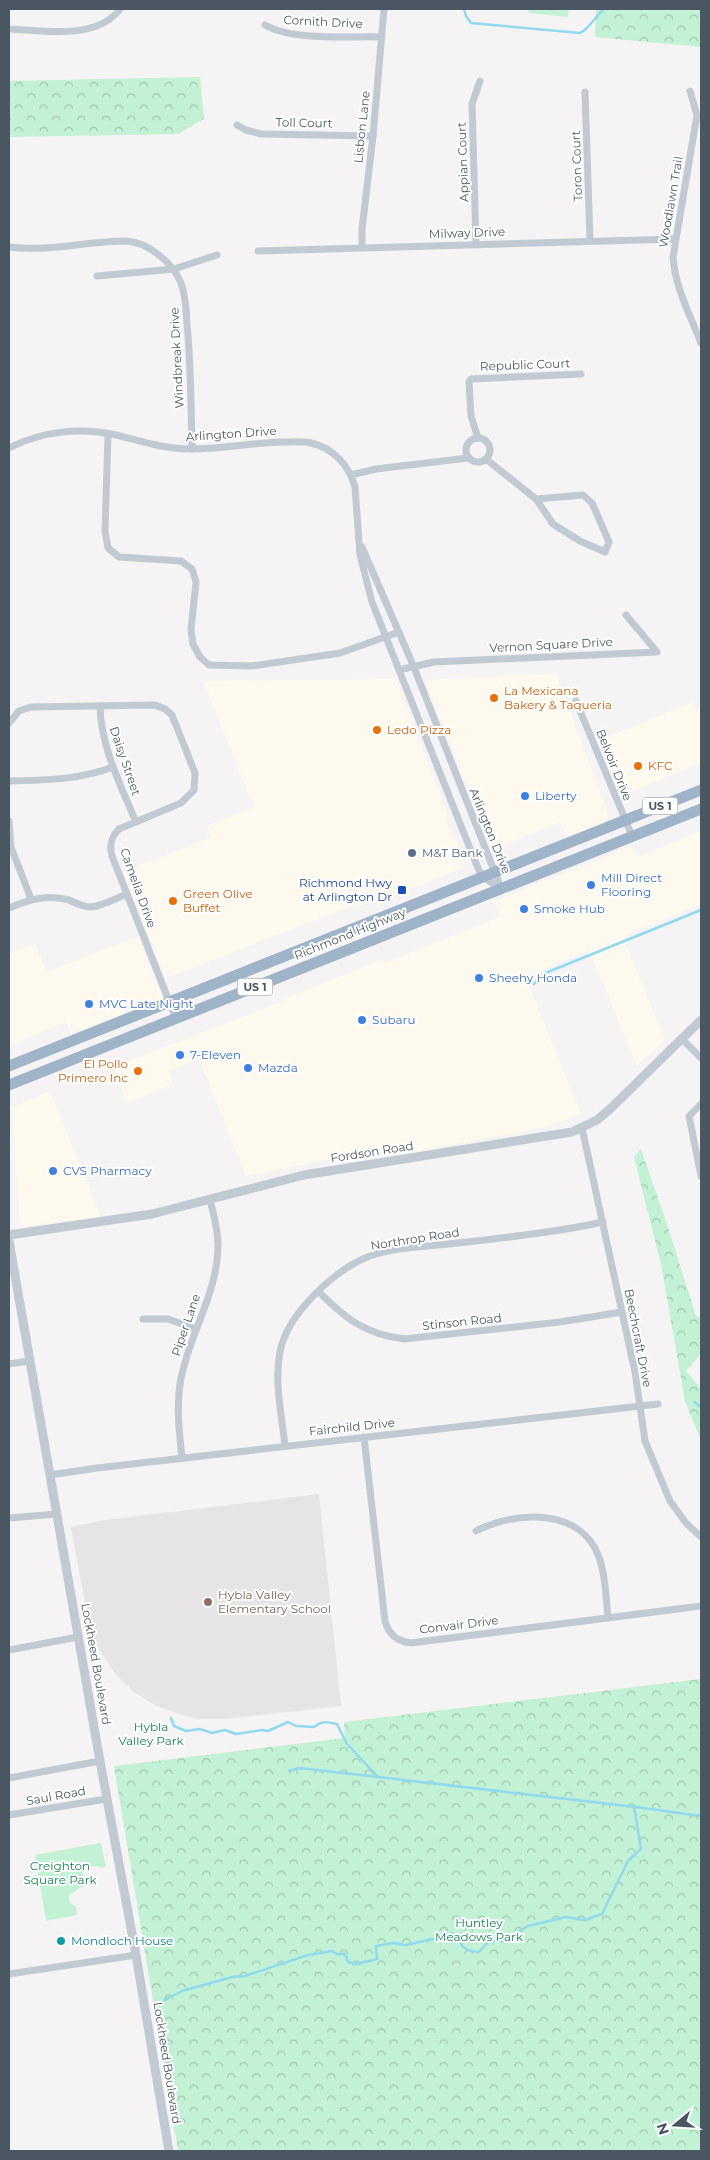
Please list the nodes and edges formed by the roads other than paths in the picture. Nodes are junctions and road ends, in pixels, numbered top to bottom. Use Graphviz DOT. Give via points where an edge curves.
graph roads {
  1 [pos="120,9"];
  2 [pos="384,9"];
  3 [pos="265,25"];
  4 [pos="9,29"];
  5 [pos="381,37"];
  6 [pos="480,81"];
  7 [pos="690,91"];
  8 [pos="586,92"];
  9 [pos="237,125"];
  10 [pos="373,136"];
  11 [pos="676,239"];
  12 [pos="590,240"];
  13 [pos="476,244"];
  14 [pos="9,247"];
  15 [pos="362,247"];
  16 [pos="258,251"];
  17 [pos="217,255"];
  18 [pos="174,269"];
  19 [pos="97,276"];
  20 [pos="701,343"];
  21 [pos="581,374"];
  22 [pos="108,434"];
  23 [pos="478,438"];
  24 [pos="9,448"];
  25 [pos="192,449"];
  26 [pos="468,458"];
  27 [pos="486,459"];
  28 [pos="351,475"];
  29 [pos="536,500"];
  30 [pos="359,539"];
  31 [pos="626,615"];
  32 [pos="399,632"];
  33 [pos="386,637"];
  34 [pos="413,666"];
  35 [pos="399,670"];
  36 [pos="576,701"];
  37 [pos="100,706"];
  38 [pos="9,723"];
  39 [pos="113,767"];
  40 [pos="9,781"];
  41 [pos="701,790"];
  42 [pos="701,809"];
  43 [pos="625,820"];
  44 [pos="9,821"];
  45 [pos="136,822"];
  46 [pos="632,836"];
  47 [pos="494,872"];
  48 [pos="482,877"];
  49 [pos="501,888"];
  50 [pos="127,894"];
  51 [pos="31,899"];
  52 [pos="9,908"];
  53 [pos="169,1002"];
  54 [pos="176,1019"];
  55 [pos="701,1020"];
  56 [pos="683,1040"];
  57 [pos="701,1058"];
  58 [pos="9,1066"];
  59 [pos="9,1085"];
  60 [pos="701,1104"];
  61 [pos="582,1128"];
  62 [pos="701,1176"];
  63 [pos="210,1200"];
  64 [pos="603,1222"];
  65 [pos="9,1235"];
  66 [pos="9,1241"];
  67 [pos="319,1292"];
  68 [pos="622,1312"];
  69 [pos="143,1319"];
  70 [pos="196,1329"];
  71 [pos="29,1361"];
  72 [pos="9,1364"];
  73 [pos="658,1404"];
  74 [pos="639,1406"];
  75 [pos="364,1437"];
  76 [pos="285,1446"];
  77 [pos="182,1458"];
  78 [pos="50,1475"];
  79 [pos="57,1514"];
  80 [pos="9,1518"];
  81 [pos="476,1531"];
  82 [pos="701,1538"];
  83 [pos="701,1606"];
  84 [pos="608,1618"];
  85 [pos="78,1638"];
  86 [pos="9,1650"];
  87 [pos="100,1761"];
  88 [pos="9,1778"];
  89 [pos="106,1798"];
  90 [pos="9,1815"];
  91 [pos="136,1955"];
  92 [pos="9,1974"];
  93 [pos="169,2151"];
  1 -- 4 [label="street" via="108,22 89,30"];
  2 -- 5 [label="street, Lisbon Lane"];
  3 -- 5 [label="street, Cornith Drive" via="291,34"];
  5 -- 10 [label="street, Lisbon Lane"];
  6 -- 13 [label="street, Appian Court" via="472,104"];
  7 -- 11 [label="street, Woodlawn Trail" via="697,115"];
  8 -- 12 [label="street, Toron Court"];
  9 -- 10 [label="street, Toll Court" via="261,134"];
  10 -- 15 [label="street, Lisbon Lane"];
  11 -- 12 [label="street, Milway Drive"];
  11 -- 20 [label="street, Woodlawn Trail" via="674,271"];
  12 -- 13 [label="street, Milway Drive"];
  13 -- 15 [label="street, Milway Drive"];
  14 -- 18 [label="street, Windbreak Drive" via="45,249 128,241 147,247"];
  15 -- 16 [label="street, Milway Drive"];
  17 -- 18 [label="street"];
  18 -- 19 [label="street"];
  18 -- 25 [label="street, Windbreak Drive" via="185,298"];
  21 -- 23 [label="street, Republic Court" via="471,379 472,416"];
  22 -- 24 [label="street, Arlington Drive" via="58,433"];
  22 -- 25 [label="street, Arlington Drive" via="158,447"];
  22 -- 33 [label="street" via="105,530 108,548 119,557 181,561 192,569 196,582 191,630 193,644 209,665 252,666 340,653"];
  23 -- 26 [label="street" via="468,442 465,452"];
  23 -- 27 [label="street, Republic Court" via="490,446"];
  25 -- 28 [label="street, Arlington Drive" via="251,443 311,443 332,452"];
  26 -- 27 [label="street" via="475,463"];
  26 -- 28 [label="street"];
  27 -- 29 [label="street"];
  28 -- 30 [label="street, Arlington Drive" via="356,494"];
  29 -- 29 [label="street" via="553,524 605,552 609,542 592,503 584,495"];
  30 -- 32 [label="street, Arlington Drive"];
  30 -- 33 [label="street, Arlington Drive" via="364,574"];
  31 -- 34 [label="street, Vernon Square Drive" via="657,652 434,662"];
  32 -- 33 [label="street"];
  32 -- 34 [label="street, Arlington Drive"];
  33 -- 35 [label="street, Arlington Drive"];
  34 -- 35 [label="street, Vernon Square Drive"];
  34 -- 47 [label="street, Arlington Drive"];
  35 -- 48 [label="street, Arlington Drive"];
  36 -- 43 [label="street, Belvoir Drive"];
  37 -- 38 [label="street, Camelia Drive" via="31,707 19,711"];
  37 -- 39 [label="street, Daisy Street" via="102,734"];
  37 -- 45 [label="street, Camelia Drive" via="155,704 166,709 172,715 195,773 194,790 186,800"];
  39 -- 40 [label="street" via="74,778"];
  39 -- 45 [label="street, Daisy Street"];
  41 -- 43 [label="highway, Richmond Highway / US 1"];
  42 -- 46 [label="highway, Richmond Highway / US 1"];
  43 -- 46 [label="street, Belvoir Drive"];
  43 -- 47 [label="highway, Richmond Highway / US 1"];
  44 -- 51 [label="street" via="11,847"];
  45 -- 50 [label="street, Camelia Drive" via="119,829 110,844"];
  46 -- 49 [label="highway, Richmond Highway / US 1"];
  47 -- 48 [label="highway, Richmond Highway / US 1"];
  47 -- 49 [label="street, Arlington Drive"];
  48 -- 49 [label="street, Arlington Drive"];
  48 -- 53 [label="highway, Richmond Highway / US 1"];
  49 -- 54 [label="highway, Richmond Highway / US 1"];
  50 -- 51 [label="street" via="90,907 57,898"];
  50 -- 53 [label="street, Camelia Drive"];
  51 -- 52 [label="street"];
  53 -- 54 [label="street, Camelia Drive"];
  53 -- 58 [label="highway, Richmond Highway / US 1"];
  54 -- 59 [label="highway, Richmond Highway / US 1"];
  55 -- 56 [label="street, Fordson Road"];
  56 -- 57 [label="street"];
  56 -- 61 [label="street, Fordson Road" via="610,1109"];
  60 -- 62 [label="street" via="689,1116"];
  61 -- 63 [label="street, Fordson Road" via="552,1137 304,1174"];
  61 -- 64 [label="street, Beechcraft Drive"];
  63 -- 65 [label="street, Fordson Road" via="120,1220"];
  63 -- 70 [label="street, Piper Lane" via="217,1231 218,1258"];
  64 -- 67 [label="street, Northrop Road" via="549,1233 379,1253 348,1267"];
  64 -- 68 [label="street, Beechcraft Drive"];
  66 -- 71 [label="street, Lockheed Boulevard"];
  67 -- 68 [label="street, Stinson Road" via="357,1325 404,1339"];
  67 -- 76 [label="street, Northrop Road" via="292,1321 280,1352 278,1380"];
  68 -- 74 [label="street, Beechcraft Drive"];
  69 -- 70 [label="street" via="168,1319"];
  70 -- 77 [label="street, Piper Lane" via="179,1390 178,1425"];
  71 -- 72 [label="street"];
  71 -- 78 [label="street, Lockheed Boulevard"];
  73 -- 74 [label="street, Fairchild Drive"];
  74 -- 75 [label="street, Fairchild Drive"];
  74 -- 82 [label="street, Beechcraft Drive" via="645,1441 665,1491 678,1513"];
  75 -- 76 [label="street, Fairchild Drive"];
  75 -- 84 [label="street, Convair Drive" via="385,1621 397,1640 410,1643"];
  76 -- 77 [label="street, Fairchild Drive"];
  77 -- 78 [label="street, Fairchild Drive"];
  78 -- 79 [label="street, Lockheed Boulevard"];
  79 -- 80 [label="street"];
  79 -- 85 [label="street, Lockheed Boulevard"];
  81 -- 84 [label="street" via="497,1522 531,1518 547,1517 572,1525 587,1537 599,1558"];
  83 -- 84 [label="street, Convair Drive"];
  85 -- 86 [label="street"];
  85 -- 87 [label="street, Lockheed Boulevard"];
  87 -- 88 [label="street"];
  87 -- 89 [label="street, Lockheed Boulevard"];
  89 -- 90 [label="street, Saul Road"];
  89 -- 91 [label="street, Lockheed Boulevard"];
  91 -- 92 [label="street"];
  91 -- 93 [label="street, Lockheed Boulevard"];
}
